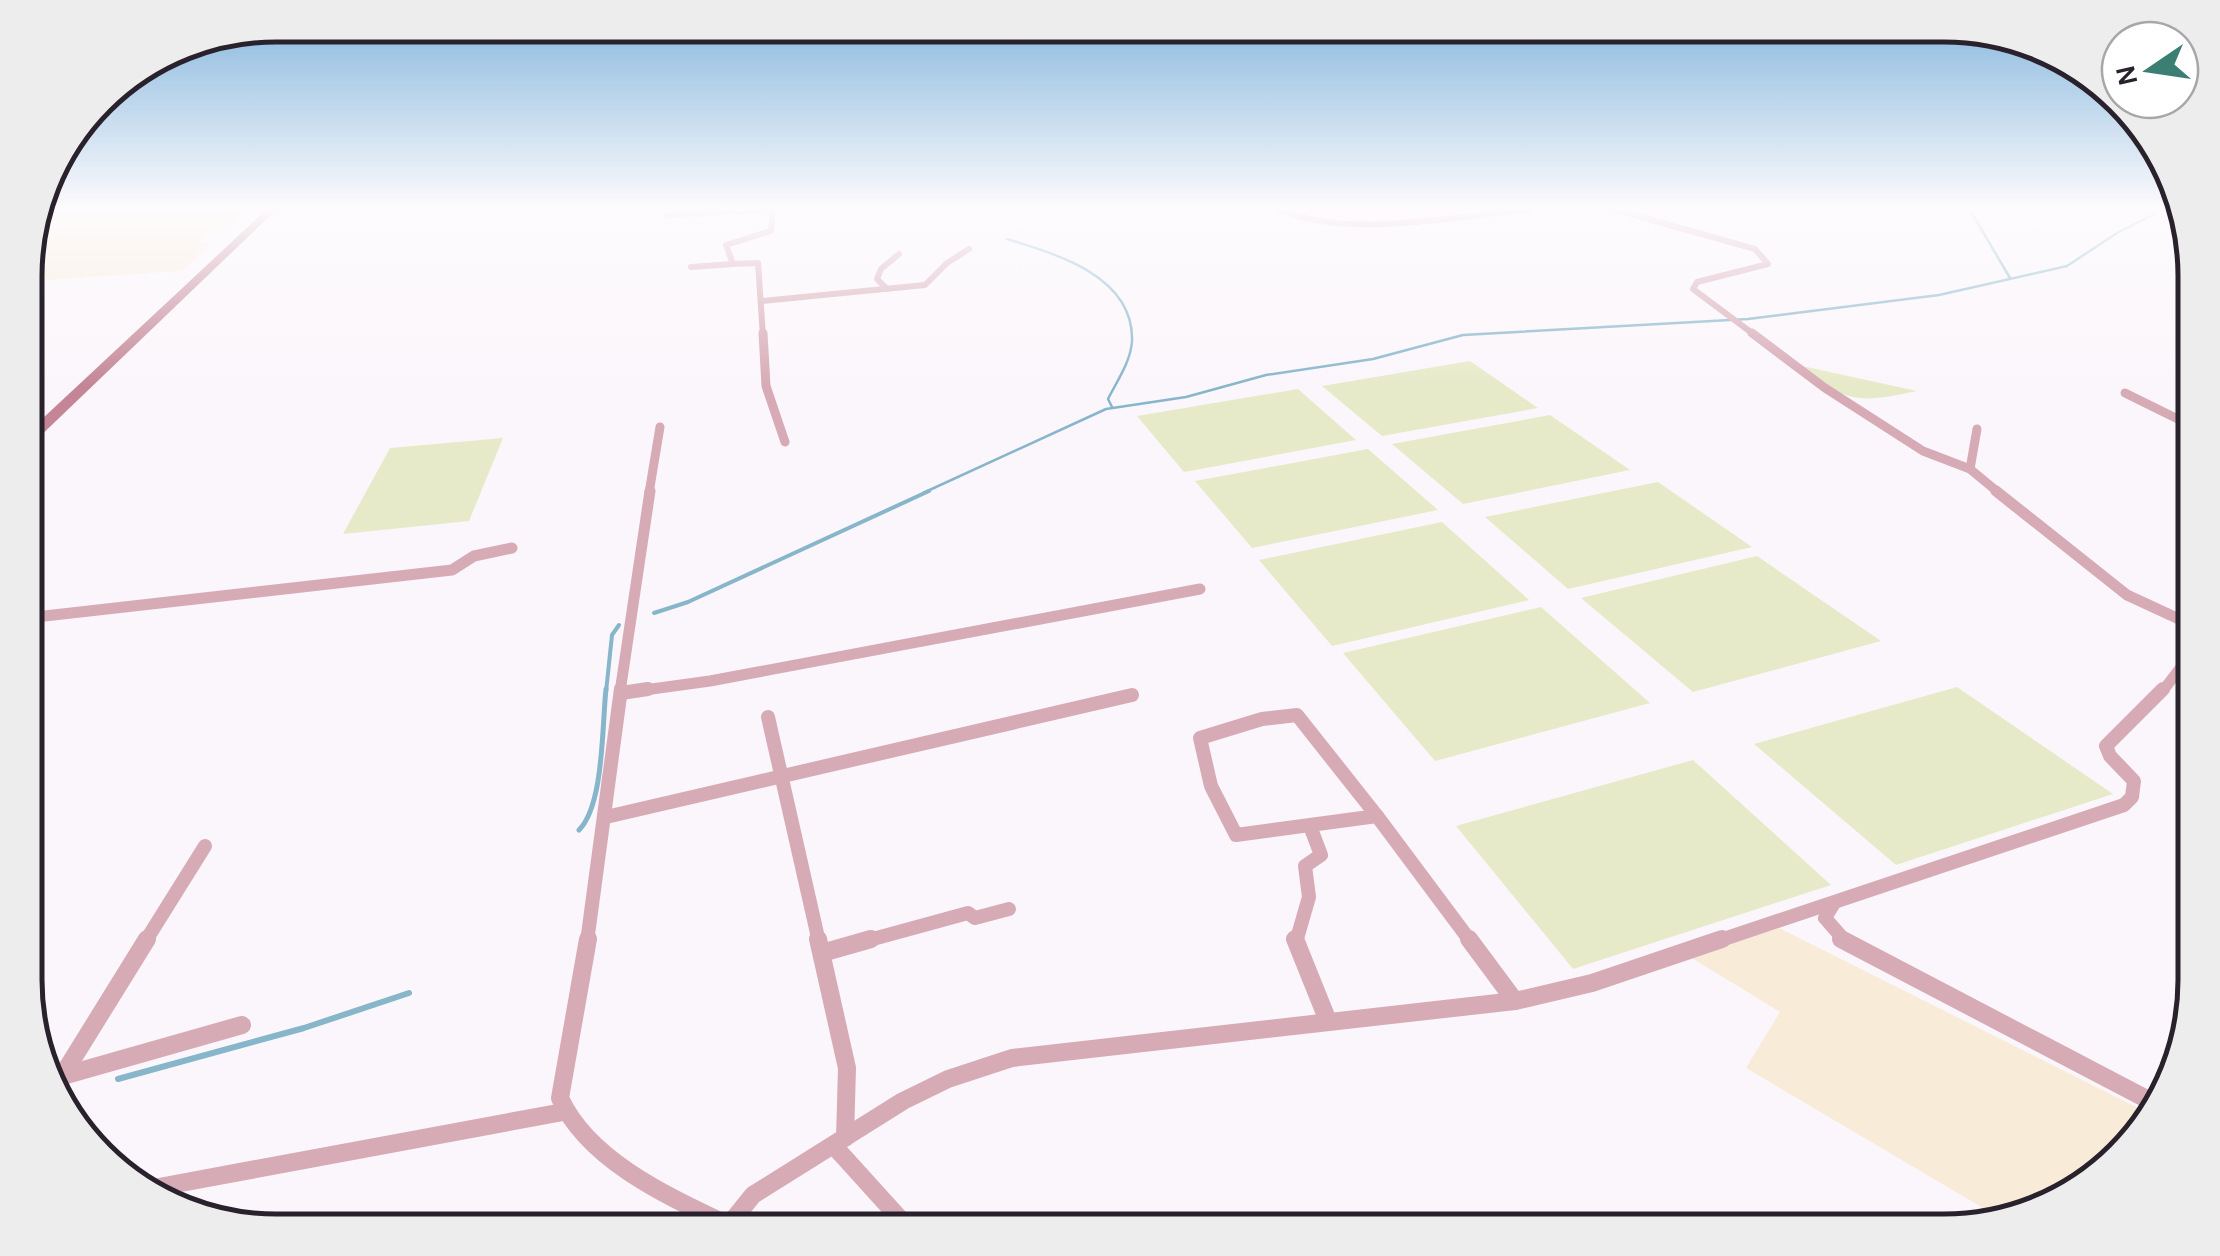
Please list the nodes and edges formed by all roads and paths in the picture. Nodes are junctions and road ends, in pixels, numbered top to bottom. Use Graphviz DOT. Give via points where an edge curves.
graph roads {
  1 [pos="208,269"];
  2 [pos="759,269"];
  3 [pos="882,269"];
  4 [pos="941,269"];
  5 [pos="1751,269"];
  6 [pos="887,290"];
  7 [pos="762,301"];
  8 [pos="2125,394"];
  9 [pos="2177,419"];
  10 [pos="660,426"];
  11 [pos="42,427"];
  12 [pos="1977,428"];
  13 [pos="785,442"];
  14 [pos="1970,468"];
  15 [pos="512,548"];
  16 [pos="1200,588"];
  17 [pos="42,616"];
  18 [pos="2177,617"];
  19 [pos="2177,672"];
  20 [pos="622,693"];
  21 [pos="1132,694"];
  22 [pos="768,718"];
  23 [pos="780,780"];
  24 [pos="1377,816"];
  25 [pos="606,818"];
  26 [pos="1310,826"];
  27 [pos="205,846"];
  28 [pos="1834,903"];
  29 [pos="1009,910"];
  30 [pos="822,952"];
  31 [pos="1515,1001"];
  32 [pos="1328,1020"];
  33 [pos="242,1026"];
  34 [pos="61,1071"];
  35 [pos="63,1075"];
  36 [pos="2145,1098"];
  37 [pos="563,1112"];
  38 [pos="840,1142"];
  39 [pos="167,1186"];
  40 [pos="701,1214"];
  41 [pos="737,1214"];
  42 [pos="898,1214"];
  1 -- 11 [label="street"];
  2 -- 7 [label="street"];
  3 -- 6 [label="street" via="877,279"];
  4 -- 6 [label="street" via="925,285"];
  5 -- 14 [label="street" via="1692,285 1795,368 1923,451"];
  6 -- 7 [label="street"];
  7 -- 13 [label="street" via="766,386"];
  8 -- 9 [label="street"];
  10 -- 20 [label="street"];
  12 -- 14 [label="street"];
  14 -- 18 [label="street" via="2111,584"];
  15 -- 17 [label="street" via="474,556 452,570"];
  16 -- 20 [label="street"];
  19 -- 28 [label="street" via="2106,746 2134,780 2124,806"];
  20 -- 25 [label="street"];
  21 -- 23 [label="street"];
  22 -- 23 [label="street"];
  23 -- 25 [label="street"];
  23 -- 30 [label="street"];
  24 -- 26 [label="street"];
  24 -- 26 [label="street" via="1296,715 1200,738 1212,786 1236,835"];
  24 -- 31 [label="street"];
  25 -- 37 [label="street" via="561,1078"];
  26 -- 32 [label="street" via="1321,856 1305,866 1309,898 1295,940"];
  27 -- 34 [label="street"];
  28 -- 31 [label="street"];
  28 -- 36 [label="street" via="1825,918 1840,939"];
  29 -- 30 [label="street" via="975,918 968,913"];
  30 -- 38 [label="street" via="848,1068"];
  31 -- 32 [label="street"];
  32 -- 38 [label="street" via="1012,1058 903,1101"];
  33 -- 35 [label="street"];
  37 -- 39 [label="street"];
  37 -- 40 [label="street" via="585,1138"];
  38 -- 41 [label="street" via="753,1195"];
  38 -- 42 [label="street"];
}
